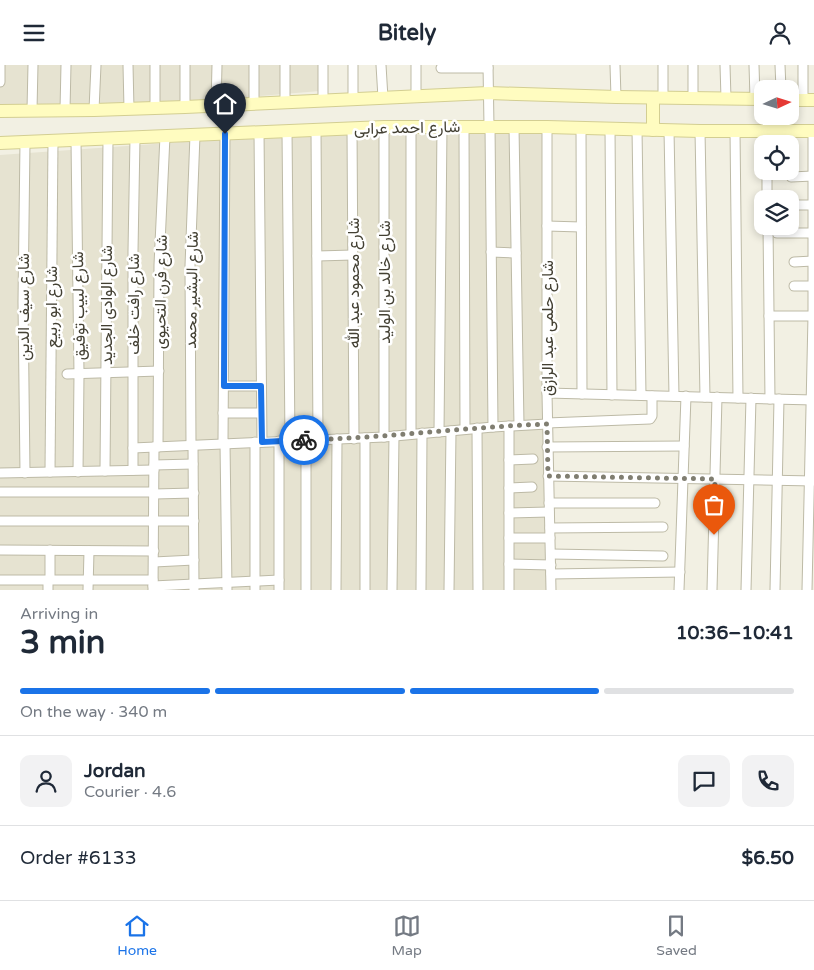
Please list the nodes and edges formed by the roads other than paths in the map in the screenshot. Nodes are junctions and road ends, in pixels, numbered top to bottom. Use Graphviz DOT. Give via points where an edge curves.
graph roads {
  1 [pos="0,65"];
  2 [pos="33,65"];
  3 [pos="66,65"];
  4 [pos="96,65"];
  5 [pos="128,65"];
  6 [pos="155,65"];
  7 [pos="185,65"];
  8 [pos="216,65"];
  9 [pos="254,65"];
  10 [pos="285,65"];
  11 [pos="323,65"];
  12 [pos="353,65"];
  13 [pos="381,65"];
  14 [pos="416,65"];
  15 [pos="615,65"];
  16 [pos="663,65"];
  17 [pos="693,65"];
  18 [pos="726,65"];
  19 [pos="754,65"];
  20 [pos="780,65"];
  21 [pos="803,65"];
  22 [pos="488,67"];
  23 [pos="441,68"];
  24 [pos="756,80"];
  25 [pos="781,80"];
  26 [pos="0,82"];
  27 [pos="488,93"];
  28 [pos="416,97"];
  29 [pos="616,97"];
  30 [pos="383,98"];
  31 [pos="658,98"];
  32 [pos="726,98"];
  33 [pos="693,99"];
  34 [pos="754,99"];
  35 [pos="353,100"];
  36 [pos="809,100"];
  37 [pos="323,101"];
  38 [pos="285,102"];
  39 [pos="254,103"];
  40 [pos="216,106"];
  41 [pos="185,107"];
  42 [pos="65,109"];
  43 [pos="129,109"];
  44 [pos="155,109"];
  45 [pos="32,110"];
  46 [pos="94,110"];
  47 [pos="0,111"];
  48 [pos="464,126"];
  49 [pos="384,127"];
  50 [pos="411,127"];
  51 [pos="442,127"];
  52 [pos="490,127"];
  53 [pos="514,127"];
  54 [pos="546,127"];
  55 [pos="352,128"];
  56 [pos="581,128"];
  57 [pos="610,129"];
  58 [pos="637,129"];
  59 [pos="316,130"];
  60 [pos="652,130"];
  61 [pos="670,130"];
  62 [pos="287,131"];
  63 [pos="700,131"];
  64 [pos="735,131"];
  65 [pos="814,131"];
  66 [pos="260,132"];
  67 [pos="225,134"];
  68 [pos="196,135"];
  69 [pos="756,135"];
  70 [pos="783,135"];
  71 [pos="165,137"];
  72 [pos="135,138"];
  73 [pos="108,139"];
  74 [pos="76,140"];
  75 [pos="52,141"];
  76 [pos="25,142"];
  77 [pos="0,143"];
  78 [pos="799,177"];
  79 [pos="813,177"];
  80 [pos="799,205"];
  81 [pos="813,205"];
  82 [pos="547,226"];
  83 [pos="581,227"];
  84 [pos="799,233"];
  85 [pos="813,233"];
  86 [pos="768,235"];
  87 [pos="491,252"];
  88 [pos="516,253"];
  89 [pos="353,255"];
  90 [pos="317,256"];
  91 [pos="813,261"];
  92 [pos="794,262"];
  93 [pos="794,286"];
  94 [pos="813,286"];
  95 [pos="813,316"];
  96 [pos="769,317"];
  97 [pos="159,371"];
  98 [pos="133,373"];
  99 [pos="67,374"];
  100 [pos="79,374"];
  101 [pos="106,374"];
  102 [pos="224,386"];
  103 [pos="261,386"];
  104 [pos="547,393"];
  105 [pos="582,394"];
  106 [pos="612,395"];
  107 [pos="641,395"];
  108 [pos="652,395"];
  109 [pos="674,396"];
  110 [pos="686,396"];
  111 [pos="705,397"];
  112 [pos="717,397"];
  113 [pos="738,398"];
  114 [pos="751,398"];
  115 [pos="774,399"];
  116 [pos="813,400"];
  117 [pos="223,413"];
  118 [pos="261,413"];
  119 [pos="547,423"];
  120 [pos="514,425"];
  121 [pos="492,427"];
  122 [pos="477,428"];
  123 [pos="465,429"];
  124 [pos="451,431"];
  125 [pos="440,432"];
  126 [pos="422,433"];
  127 [pos="411,434"];
  128 [pos="394,436"];
  129 [pos="384,437"];
  130 [pos="366,438"];
  131 [pos="337,439"];
  132 [pos="354,439"];
  133 [pos="306,440"];
  134 [pos="318,440"];
  135 [pos="279,441"];
  136 [pos="290,441"];
  137 [pos="258,442"];
  138 [pos="224,443"];
  139 [pos="192,445"];
  140 [pos="684,446"];
  141 [pos="156,447"];
  142 [pos="547,447"];
  143 [pos="133,448"];
  144 [pos="533,459"];
  145 [pos="509,460"];
  146 [pos="193,464"];
  147 [pos="154,468"];
  148 [pos="105,471"];
  149 [pos="133,471"];
  150 [pos="50,472"];
  151 [pos="78,472"];
  152 [pos="0,473"];
  153 [pos="25,473"];
  154 [pos="548,476"];
  155 [pos="683,479"];
  156 [pos="715,479"];
  157 [pos="749,480"];
  158 [pos="777,480"];
  159 [pos="812,481"];
  160 [pos="532,487"];
  161 [pos="509,488"];
  162 [pos="0,492"];
  163 [pos="154,493"];
  164 [pos="194,493"];
  165 [pos="549,503"];
  166 [pos="655,503"];
  167 [pos="549,512"];
  168 [pos="509,513"];
  169 [pos="0,521"];
  170 [pos="194,521"];
  171 [pos="154,522"];
  172 [pos="550,527"];
  173 [pos="663,527"];
  174 [pos="509,538"];
  175 [pos="550,538"];
  176 [pos="0,550"];
  177 [pos="50,550"];
  178 [pos="89,551"];
  179 [pos="154,551"];
  180 [pos="551,554"];
  181 [pos="664,556"];
  182 [pos="194,560"];
  183 [pos="154,562"];
  184 [pos="509,565"];
  185 [pos="551,569"];
  186 [pos="680,573"];
  187 [pos="0,580"];
  188 [pos="49,580"];
  189 [pos="88,580"];
  190 [pos="279,580"];
  191 [pos="153,585"];
  192 [pos="254,585"];
  193 [pos="227,586"];
  194 [pos="194,587"];
  195 [pos="48,590"];
  196 [pos="88,590"];
  197 [pos="279,590"];
  198 [pos="306,590"];
  199 [pos="336,590"];
  200 [pos="365,590"];
  201 [pos="392,590"];
  202 [pos="420,590"];
  203 [pos="449,590"];
  204 [pos="478,590"];
  205 [pos="509,590"];
  206 [pos="551,590"];
  207 [pos="679,590"];
  208 [pos="712,590"];
  209 [pos="746,590"];
  210 [pos="775,590"];
  211 [pos="807,590"];
  1 -- 26 [label="street"];
  2 -- 45 [label="street"];
  3 -- 42 [label="street"];
  4 -- 46 [label="street"];
  5 -- 43 [label="street"];
  6 -- 44 [label="street"];
  7 -- 41 [label="street"];
  8 -- 40 [label="street"];
  9 -- 39 [label="street"];
  10 -- 38 [label="street"];
  11 -- 37 [label="street"];
  12 -- 35 [label="street"];
  13 -- 30 [label="street"];
  14 -- 28 [label="street"];
  15 -- 29 [label="street"];
  16 -- 31 [label="street"];
  17 -- 33 [label="street"];
  18 -- 32 [label="street"];
  19 -- 24 [label="street"];
  20 -- 25 [label="street"];
  21 -- 36 [label="street"];
  22 -- 23 [label="street"];
  22 -- 27 [label="street"];
  27 -- 28 [label="street, شارع احمد عرابى"];
  27 -- 29 [label="street, شارع احمد عرابى"];
  27 -- 52 [label="street"];
  28 -- 30 [label="street, شارع احمد عرابى"];
  29 -- 31 [label="street, شارع احمد عرابى"];
  30 -- 35 [label="street, شارع احمد عرابى"];
  31 -- 33 [label="street, شارع احمد عرابى"];
  31 -- 60 [label="street"];
  32 -- 33 [label="street, شارع احمد عرابى"];
  32 -- 34 [label="street, شارع احمد عرابى"];
  35 -- 37 [label="street, شارع احمد عرابى"];
  37 -- 38 [label="street, شارع احمد عرابى"];
  38 -- 39 [label="street, شارع احمد عرابى"];
  39 -- 40 [label="street, شارع احمد عرابى"];
  40 -- 41 [label="street, شارع احمد عرابى"];
  41 -- 44 [label="street, شارع احمد عرابى"];
  42 -- 45 [label="street, شارع احمد عرابى"];
  42 -- 46 [label="street, شارع احمد عرابى"];
  43 -- 44 [label="street, شارع احمد عرابى"];
  43 -- 46 [label="street, شارع احمد عرابى"];
  45 -- 47 [label="street, شارع احمد عرابى"];
  48 -- 51 [label="street, شارع احمد عرابى"];
  48 -- 52 [label="street, شارع احمد عرابى"];
  48 -- 123 [label="street"];
  49 -- 50 [label="street, شارع احمد عرابى"];
  49 -- 55 [label="street, شارع احمد عرابى"];
  49 -- 129 [label="street, شارع خالد بن الوليد"];
  50 -- 51 [label="street, شارع احمد عرابى"];
  50 -- 127 [label="street"];
  51 -- 125 [label="street"];
  52 -- 53 [label="street, شارع احمد عرابى"];
  52 -- 87 [label="street"];
  53 -- 54 [label="street, شارع احمد عرابى"];
  53 -- 88 [label="street"];
  54 -- 56 [label="street, شارع احمد عرابى"];
  54 -- 82 [label="street, شارع حلمى عبد الرازق"];
  55 -- 59 [label="street, شارع احمد عرابى"];
  55 -- 89 [label="street, شارع محمود عبد الله"];
  56 -- 57 [label="street, شارع احمد عرابى"];
  56 -- 83 [label="street"];
  57 -- 58 [label="street, شارع احمد عرابى"];
  57 -- 106 [label="street"];
  58 -- 60 [label="street, شارع احمد عرابى"];
  58 -- 107 [label="street"];
  59 -- 62 [label="street, شارع احمد عرابى"];
  59 -- 90 [label="street"];
  60 -- 61 [label="street, شارع احمد عرابى"];
  61 -- 63 [label="street, شارع احمد عرابى"];
  61 -- 109 [label="street"];
  62 -- 66 [label="street, شارع احمد عرابى"];
  62 -- 136 [label="street"];
  63 -- 64 [label="street, شارع احمد عرابى"];
  63 -- 111 [label="street"];
  64 -- 69 [label="street, شارع احمد عرابى"];
  64 -- 113 [label="street"];
  65 -- 70 [label="street, شارع احمد عرابى"];
  65 -- 79 [label="street"];
  66 -- 67 [label="street, شارع احمد عرابى"];
  66 -- 103 [label="street"];
  67 -- 68 [label="street, شارع احمد عرابى"];
  67 -- 102 [label="street"];
  68 -- 71 [label="street, شارع احمد عرابى"];
  68 -- 139 [label="street, شارع البشير محمد" via="190,266"];
  71 -- 72 [label="street, شارع احمد عرابى"];
  71 -- 97 [label="street, شارع فرن التحيوى"];
  72 -- 73 [label="street, شارع احمد عرابى"];
  72 -- 98 [label="street, شارع رافت خلف"];
  73 -- 74 [label="street, شارع احمد عرابى"];
  73 -- 101 [label="street, شارع الوادى الجديد"];
  74 -- 75 [label="street, شارع احمد عرابى"];
  74 -- 100 [label="street, شارع لبيب توفيق"];
  75 -- 76 [label="street, شارع احمد عرابى"];
  75 -- 150 [label="street, شارع ابو ربيع"];
  76 -- 77 [label="street, شارع احمد عرابى"];
  76 -- 153 [label="street, شارع سيف الدين"];
  78 -- 79 [label="street"];
  79 -- 81 [label="street"];
  80 -- 81 [label="street"];
  81 -- 85 [label="street"];
  82 -- 83 [label="street"];
  82 -- 104 [label="street, شارع حلمى عبد الرازق"];
  83 -- 105 [label="street"];
  84 -- 85 [label="street"];
  85 -- 91 [label="street"];
  86 -- 96 [label="street"];
  87 -- 88 [label="street"];
  87 -- 121 [label="street"];
  88 -- 120 [label="street"];
  89 -- 90 [label="street"];
  89 -- 132 [label="street, شارع محمود عبد الله"];
  90 -- 134 [label="street"];
  91 -- 92 [label="street"];
  91 -- 94 [label="street"];
  93 -- 94 [label="street"];
  94 -- 95 [label="street"];
  95 -- 96 [label="street"];
  95 -- 116 [label="street"];
  96 -- 115 [label="street"];
  97 -- 98 [label="street"];
  97 -- 141 [label="street, شارع فرن التحيوى"];
  98 -- 101 [label="street"];
  98 -- 143 [label="street, شارع رافت خلف"];
  99 -- 100 [label="street"];
  100 -- 101 [label="street"];
  100 -- 151 [label="street, شارع لبيب توفيق"];
  101 -- 148 [label="street, شارع الوادى الجديد"];
  102 -- 103 [label="street"];
  102 -- 117 [label="street"];
  103 -- 118 [label="street"];
  104 -- 105 [label="street"];
  104 -- 119 [label="street, شارع حلمى عبد الرازق"];
  105 -- 106 [label="street"];
  106 -- 107 [label="street"];
  107 -- 108 [label="street"];
  108 -- 109 [label="street"];
  108 -- 119 [label="street" via="650,419"];
  109 -- 110 [label="street"];
  110 -- 111 [label="street"];
  110 -- 140 [label="street"];
  111 -- 112 [label="street"];
  112 -- 113 [label="street"];
  112 -- 156 [label="street"];
  113 -- 114 [label="street"];
  114 -- 115 [label="street"];
  114 -- 157 [label="street"];
  115 -- 116 [label="street"];
  115 -- 158 [label="street"];
  116 -- 159 [label="street"];
  117 -- 118 [label="street"];
  117 -- 138 [label="street"];
  118 -- 137 [label="street"];
  119 -- 120 [label="street"];
  119 -- 142 [label="street, شارع حلمى عبد الرازق"];
  120 -- 121 [label="street"];
  120 -- 145 [label="street"];
  121 -- 122 [label="street"];
  122 -- 123 [label="street"];
  122 -- 204 [label="street"];
  123 -- 124 [label="street"];
  124 -- 125 [label="street"];
  124 -- 203 [label="street"];
  125 -- 126 [label="street"];
  126 -- 127 [label="street"];
  126 -- 202 [label="street"];
  127 -- 128 [label="street"];
  128 -- 129 [label="street"];
  128 -- 201 [label="street"];
  129 -- 130 [label="street"];
  130 -- 132 [label="street"];
  130 -- 200 [label="street"];
  131 -- 132 [label="street"];
  131 -- 134 [label="street"];
  131 -- 199 [label="street"];
  133 -- 134 [label="street"];
  133 -- 136 [label="street"];
  133 -- 198 [label="street"];
  135 -- 136 [label="street"];
  135 -- 137 [label="street"];
  135 -- 190 [label="street"];
  137 -- 138 [label="street"];
  137 -- 192 [label="street"];
  138 -- 139 [label="street"];
  138 -- 193 [label="street"];
  139 -- 141 [label="street"];
  139 -- 146 [label="street, شارع البشير محمد"];
  140 -- 142 [label="street"];
  140 -- 155 [label="street"];
  141 -- 143 [label="street"];
  141 -- 147 [label="street, شارع فرن التحيوى"];
  142 -- 154 [label="street, شارع حلمى عبد الرازق"];
  143 -- 149 [label="street, شارع رافت خلف"];
  144 -- 145 [label="street"];
  145 -- 161 [label="street"];
  146 -- 147 [label="street"];
  146 -- 164 [label="street, شارع البشير محمد"];
  147 -- 149 [label="street"];
  147 -- 163 [label="street, شارع فرن التحيوى"];
  148 -- 149 [label="street"];
  148 -- 151 [label="street"];
  150 -- 151 [label="street"];
  150 -- 153 [label="street"];
  152 -- 153 [label="street"];
  154 -- 155 [label="street"];
  154 -- 165 [label="street, شارع حلمى عبد الرازق"];
  155 -- 156 [label="street"];
  155 -- 186 [label="street"];
  156 -- 157 [label="street"];
  156 -- 208 [label="street"];
  157 -- 158 [label="street"];
  157 -- 209 [label="street"];
  158 -- 159 [label="street"];
  158 -- 210 [label="street"];
  159 -- 211 [label="street"];
  160 -- 161 [label="street"];
  161 -- 168 [label="street"];
  162 -- 163 [label="street"];
  163 -- 164 [label="street"];
  163 -- 171 [label="street, شارع فرن التحيوى"];
  164 -- 170 [label="street, شارع البشير محمد"];
  165 -- 166 [label="street"];
  165 -- 167 [label="street, شارع حلمى عبد الرازق"];
  167 -- 168 [label="street"];
  167 -- 172 [label="street, شارع حلمى عبد الرازق"];
  168 -- 174 [label="street"];
  169 -- 171 [label="street"];
  170 -- 171 [label="street"];
  170 -- 182 [label="street, شارع البشير محمد"];
  171 -- 179 [label="street, شارع فرن التحيوى"];
  172 -- 173 [label="street"];
  172 -- 175 [label="street, شارع حلمى عبد الرازق"];
  174 -- 175 [label="street"];
  174 -- 184 [label="street"];
  175 -- 180 [label="street, شارع حلمى عبد الرازق"];
  176 -- 177 [label="street"];
  177 -- 178 [label="street"];
  177 -- 188 [label="street"];
  178 -- 179 [label="street"];
  178 -- 189 [label="street"];
  179 -- 183 [label="street, شارع فرن التحيوى"];
  180 -- 181 [label="street"];
  180 -- 185 [label="street, شارع حلمى عبد الرازق"];
  182 -- 183 [label="street"];
  182 -- 194 [label="street, شارع البشير محمد"];
  183 -- 191 [label="street, شارع فرن التحيوى"];
  184 -- 185 [label="street"];
  184 -- 205 [label="street"];
  185 -- 186 [label="street"];
  185 -- 206 [label="street, شارع حلمى عبد الرازق"];
  186 -- 207 [label="street"];
  187 -- 188 [label="street"];
  188 -- 189 [label="street"];
  188 -- 195 [label="street"];
  189 -- 191 [label="street"];
  189 -- 196 [label="street"];
  190 -- 192 [label="street"];
  190 -- 197 [label="street"];
  191 -- 194 [label="street"];
  192 -- 193 [label="street"];
  193 -- 194 [label="street"];
}
